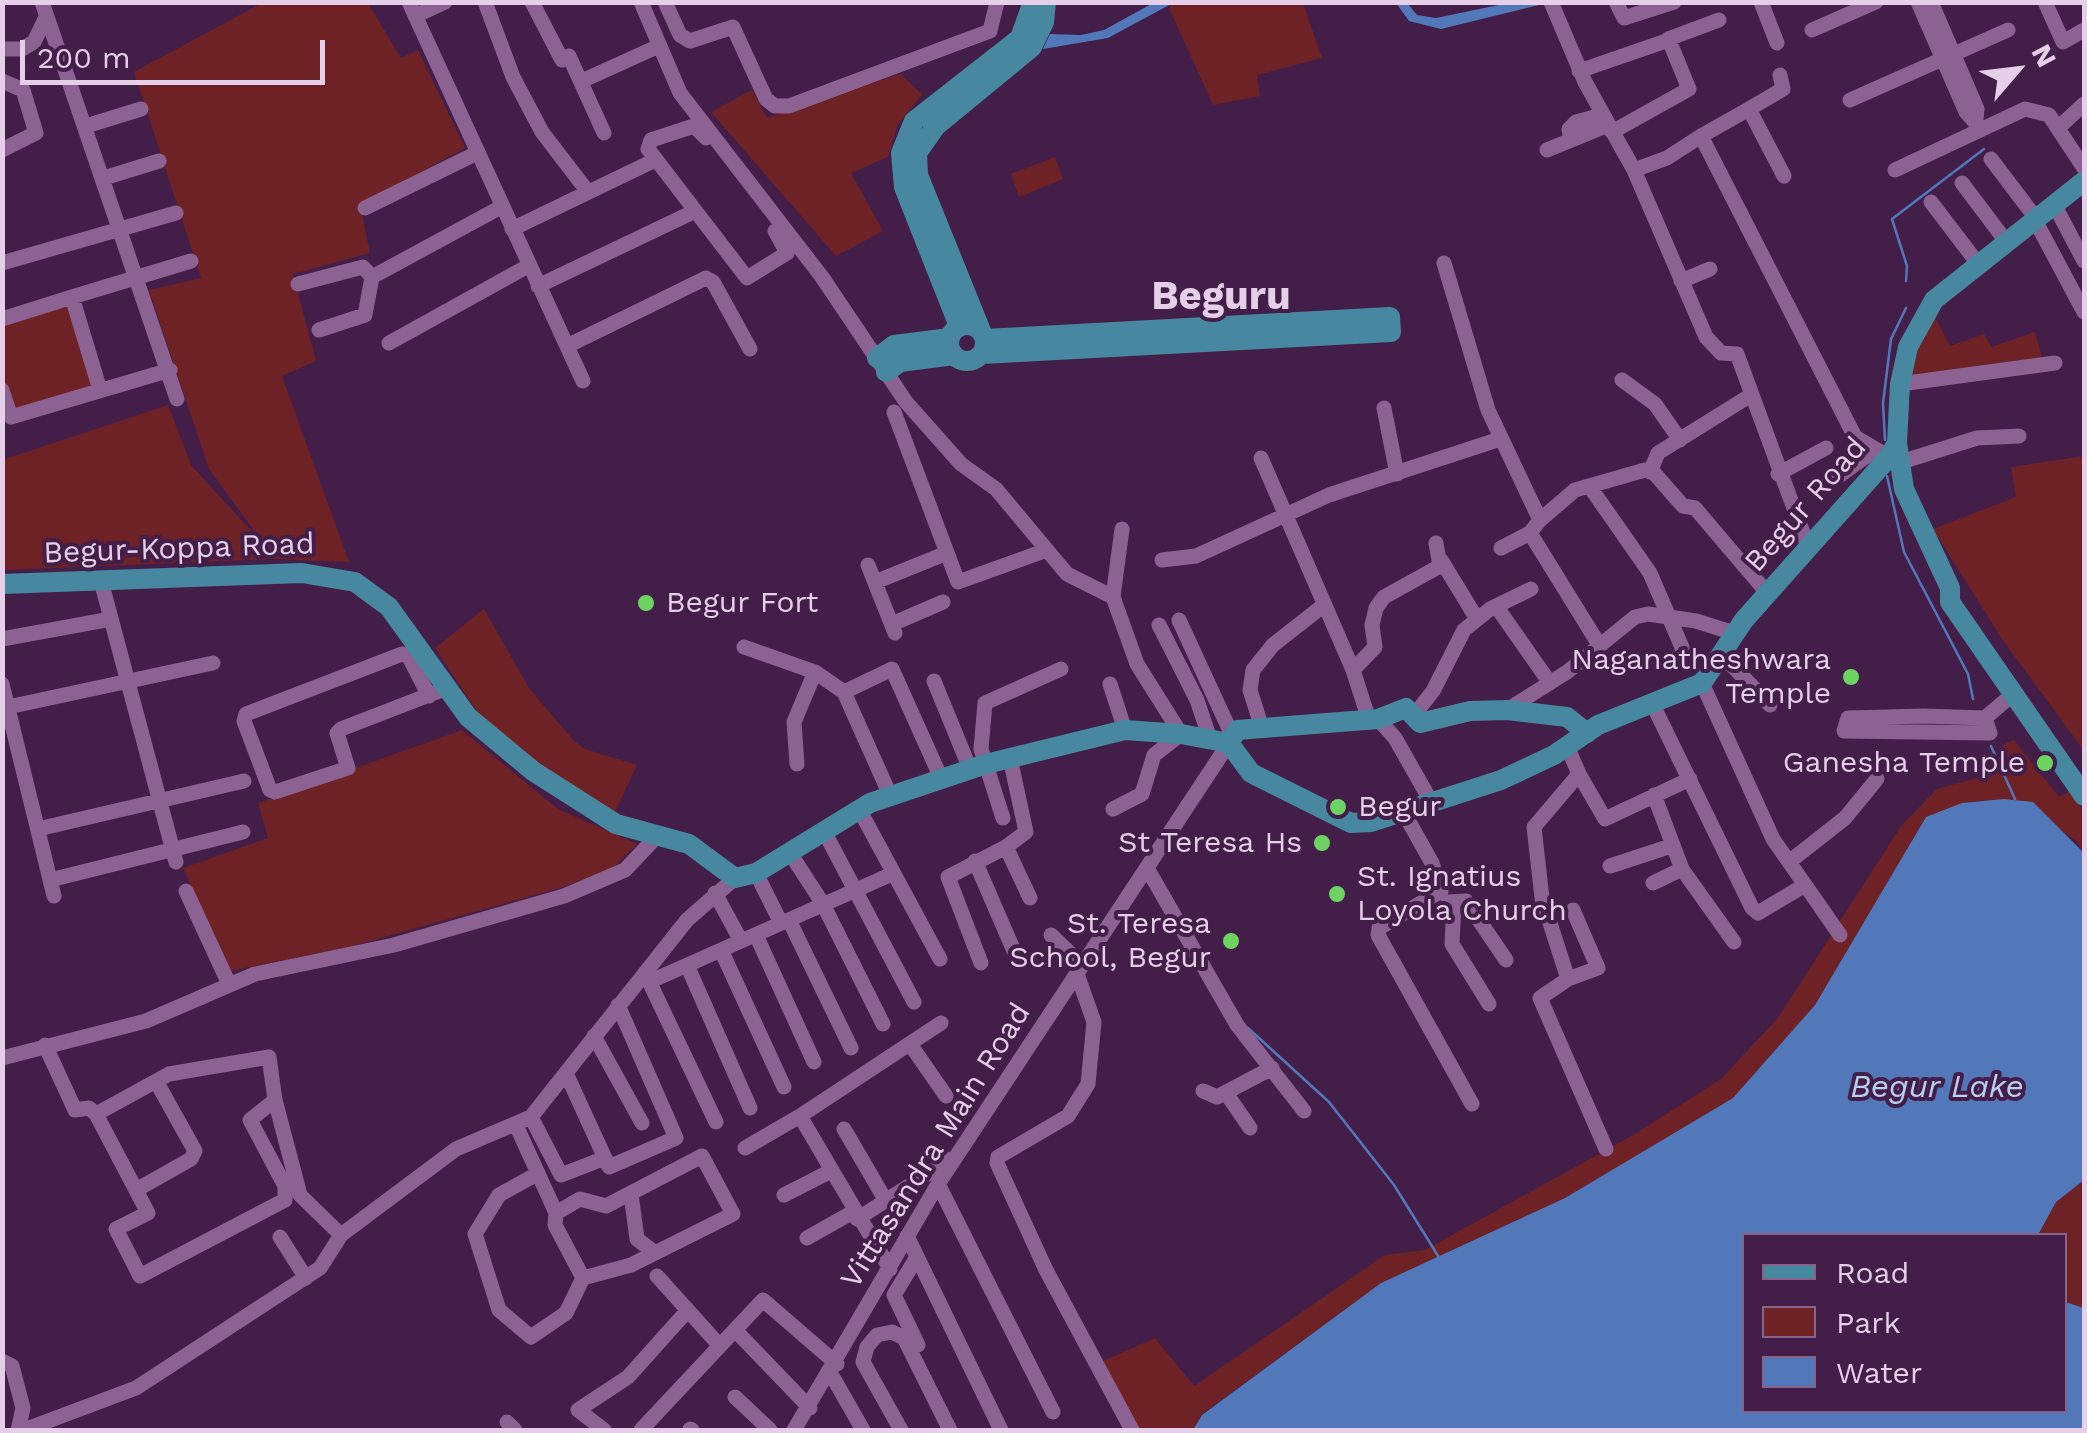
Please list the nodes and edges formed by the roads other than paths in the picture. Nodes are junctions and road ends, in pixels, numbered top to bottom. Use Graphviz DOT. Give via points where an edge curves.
graph roads {
  1 [pos="445,2"];
  2 [pos="485,2"];
  3 [pos="532,2"];
  4 [pos="641,2"];
  5 [pos="666,2"];
  6 [pos="997,2"];
  7 [pos="1033,2"];
  8 [pos="1046,2"];
  9 [pos="1616,2"];
  10 [pos="1674,2"];
  11 [pos="1762,2"];
  12 [pos="1876,2"];
  13 [pos="1918,2"];
  14 [pos="1931,2"];
  15 [pos="2044,2"];
  16 [pos="1551,6"];
  17 [pos="412,9"];
  18 [pos="44,10"];
  19 [pos="1720,20"];
  20 [pos="1812,30"];
  21 [pos="2008,30"];
  22 [pos="2084,30"];
  23 [pos="1668,38"];
  24 [pos="1777,43"];
  25 [pos="659,46"];
  26 [pos="2,49"];
  27 [pos="1948,57"];
  28 [pos="1580,71"];
  29 [pos="1780,75"];
  30 [pos="586,78"];
  31 [pos="2,81"];
  32 [pos="1850,100"];
  33 [pos="2083,108"];
  34 [pos="141,109"];
  35 [pos="1750,109"];
  36 [pos="930,120"];
  37 [pos="1608,124"];
  38 [pos="1978,124"];
  39 [pos="86,126"];
  40 [pos="2058,128"];
  41 [pos="604,133"];
  42 [pos="1701,136"];
  43 [pos="2,150"];
  44 [pos="1548,150"];
  45 [pos="477,152"];
  46 [pos="1991,159"];
  47 [pos="159,161"];
  48 [pos="649,163"];
  49 [pos="2084,168"];
  50 [pos="1634,170"];
  51 [pos="1895,170"];
  52 [pos="1784,176"];
  53 [pos="104,178"];
  54 [pos="2084,181"];
  55 [pos="1962,183"];
  56 [pos="751,191"];
  57 [pos="588,192"];
  58 [pos="1930,202"];
  59 [pos="2055,206"];
  60 [pos="502,207"];
  61 [pos="365,208"];
  62 [pos="176,213"];
  63 [pos="689,214"];
  64 [pos="2037,221"];
  65 [pos="121,228"];
  66 [pos="512,229"];
  67 [pos="2008,244"];
  68 [pos="2084,260"];
  69 [pos="192,261"];
  70 [pos="2,263"];
  71 [pos="1444,263"];
  72 [pos="1980,264"];
  73 [pos="528,266"];
  74 [pos="1710,268"];
  75 [pos="138,277"];
  76 [pos="372,277"];
  77 [pos="1681,282"];
  78 [pos="298,284"];
  79 [pos="538,286"];
  80 [pos="72,298"];
  81 [pos="2084,312"];
  82 [pos="2,319"];
  83 [pos="319,330"];
  84 [pos="954,340"];
  85 [pos="983,341"];
  86 [pos="390,343"];
  87 [pos="567,346"];
  88 [pos="750,348"];
  89 [pos="2056,363"];
  90 [pos="882,365"];
  91 [pos="170,370"];
  92 [pos="1622,380"];
  93 [pos="582,381"];
  94 [pos="1900,384"];
  95 [pos="2,390"];
  96 [pos="100,390"];
  97 [pos="1751,395"];
  98 [pos="177,399"];
  99 [pos="1384,408"];
  100 [pos="894,412"];
  101 [pos="2019,436"];
  102 [pos="1500,439"];
  103 [pos="1680,440"];
  104 [pos="1826,448"];
  105 [pos="1890,453"];
  106 [pos="1261,458"];
  107 [pos="1650,472"];
  108 [pos="1397,474"];
  109 [pos="1778,474"];
  110 [pos="1840,476"];
  111 [pos="1590,487"];
  112 [pos="1283,516"];
  113 [pos="1535,526"];
  114 [pos="1122,529"];
  115 [pos="1501,548"];
  116 [pos="1808,549"];
  117 [pos="1047,550"];
  118 [pos="947,553"];
  119 [pos="1162,560"];
  120 [pos="868,564"];
  121 [pos="102,581"];
  122 [pos="875,582"];
  123 [pos="2,584"];
  124 [pos="1950,588"];
  125 [pos="1531,590"];
  126 [pos="1769,595"];
  127 [pos="1114,597"];
  128 [pos="943,602"];
  129 [pos="1324,606"];
  130 [pos="1496,606"];
  131 [pos="1666,616"];
  132 [pos="111,619"];
  133 [pos="1477,619"];
  134 [pos="1178,620"];
  135 [pos="1159,625"];
  136 [pos="1734,633"];
  137 [pos="2,639"];
  138 [pos="1598,642"];
  139 [pos="744,647"];
  140 [pos="1684,652"];
  141 [pos="1724,657"];
  142 [pos="213,663"];
  143 [pos="1061,669"];
  144 [pos="1353,670"];
  145 [pos="814,672"];
  146 [pos="126,680"];
  147 [pos="934,681"];
  148 [pos="1550,683"];
  149 [pos="1702,683"];
  150 [pos="2,684"];
  151 [pos="1110,684"];
  152 [pos="438,692"];
  153 [pos="844,692"];
  154 [pos="2012,695"];
  155 [pos="1652,703"];
  156 [pos="1770,705"];
  157 [pos="8,707"];
  158 [pos="1507,710"];
  159 [pos="2035,716"];
  160 [pos="1985,718"];
  161 [pos="1418,719"];
  162 [pos="1374,720"];
  163 [pos="1262,728"];
  164 [pos="1125,730"];
  165 [pos="1588,733"];
  166 [pos="1181,734"];
  167 [pos="1395,738"];
  168 [pos="1224,739"];
  169 [pos="1567,746"];
  170 [pos="1010,758"];
  171 [pos="797,764"];
  172 [pos="978,767"];
  173 [pos="1579,774"];
  174 [pos="2084,775"];
  175 [pos="941,778"];
  176 [pos="1690,778"];
  177 [pos="1877,779"];
  178 [pos="244,781"];
  179 [pos="890,795"];
  180 [pos="1654,795"];
  181 [pos="2084,796"];
  182 [pos="160,803"];
  183 [pos="1434,805"];
  184 [pos="859,809"];
  185 [pos="1113,810"];
  186 [pos="1404,813"];
  187 [pos="1002,818"];
  188 [pos="38,829"];
  189 [pos="824,831"];
  190 [pos="243,832"];
  191 [pos="658,836"];
  192 [pos="1672,846"];
  193 [pos="1006,847"];
  194 [pos="790,853"];
  195 [pos="174,855"];
  196 [pos="975,861"];
  197 [pos="1789,862"];
  198 [pos="1610,866"];
  199 [pos="1147,868"];
  200 [pos="1682,869"];
  201 [pos="892,874"];
  202 [pos="745,876"];
  203 [pos="1653,884"];
  204 [pos="1804,885"];
  205 [pos="857,889"];
  206 [pos="186,891"];
  207 [pos="715,894"];
  208 [pos="1030,898"];
  209 [pos="1435,898"];
  210 [pos="823,904"];
  211 [pos="1454,904"];
  212 [pos="1573,910"];
  213 [pos="785,921"];
  214 [pos="1051,935"];
  215 [pos="1840,935"];
  216 [pos="749,938"];
  217 [pos="1734,942"];
  218 [pos="720,950"];
  219 [pos="1014,951"];
  220 [pos="940,959"];
  221 [pos="1506,960"];
  222 [pos="981,964"];
  223 [pos="686,966"];
  224 [pos="1080,970"];
  225 [pos="647,977"];
  226 [pos="1568,979"];
  227 [pos="228,982"];
  228 [pos="914,1002"];
  229 [pos="1490,1004"];
  230 [pos="618,1006"];
  231 [pos="940,1023"];
  232 [pos="883,1024"];
  233 [pos="594,1036"];
  234 [pos="46,1044"];
  235 [pos="910,1044"];
  236 [pos="851,1048"];
  237 [pos="2,1058"];
  238 [pos="814,1062"];
  239 [pos="1272,1068"];
  240 [pos="566,1073"];
  241 [pos="156,1081"];
  242 [pos="784,1086"];
  243 [pos="1203,1092"];
  244 [pos="1226,1093"];
  245 [pos="946,1096"];
  246 [pos="274,1100"];
  247 [pos="1472,1104"];
  248 [pos="750,1108"];
  249 [pos="1304,1112"];
  250 [pos="96,1114"];
  251 [pos="800,1116"];
  252 [pos="531,1117"];
  253 [pos="716,1122"];
  254 [pos="642,1123"];
  255 [pos="516,1126"];
  256 [pos="1250,1128"];
  257 [pos="844,1130"];
  258 [pos="745,1148"];
  259 [pos="1606,1149"];
  260 [pos="956,1156"];
  261 [pos="605,1158"];
  262 [pos="831,1171"];
  263 [pos="538,1174"];
  264 [pos="938,1184"];
  265 [pos="136,1190"];
  266 [pos="631,1194"];
  267 [pos="784,1195"];
  268 [pos="886,1201"];
  269 [pos="556,1212"];
  270 [pos="855,1215"];
  271 [pos="341,1236"];
  272 [pos="908,1236"];
  273 [pos="280,1237"];
  274 [pos="807,1238"];
  275 [pos="655,1253"];
  276 [pos="918,1256"];
  277 [pos="890,1268"];
  278 [pos="657,1276"];
  279 [pos="306,1278"];
  280 [pos="583,1278"];
  281 [pos="688,1310"];
  282 [pos="858,1324"];
  283 [pos="735,1330"];
  284 [pos="877,1335"];
  285 [pos="720,1346"];
  286 [pos="2,1360"];
  287 [pos="834,1369"];
  288 [pos="735,1397"];
  289 [pos="810,1408"];
  290 [pos="1053,1412"];
  291 [pos="800,1428"];
  292 [pos="21,1430"];
  293 [pos="604,1430"];
  294 [pos="641,1430"];
  295 [pos="770,1430"];
  296 [pos="863,1430"];
  297 [pos="901,1430"];
  298 [pos="950,1430"];
  299 [pos="961,1430"];
  300 [pos="1001,1430"];
  301 [pos="1132,1430"];
  1 -- 17 [label="street"];
  2 -- 57 [label="street" via="542,132"];
  3 -- 41 [label="street" via="562,60 569,56"];
  4 -- 25 [label="street"];
  5 -- 6 [label="street" via="680,35 690,41 733,27 775,106 990,31"];
  7 -- 36 [label="main road" via="1020,38"];
  8 -- 36 [label="main road" via="1032,47"];
  9 -- 10 [label="street" via="1624,18"];
  11 -- 24 [label="street"];
  12 -- 20 [label="street"];
  13 -- 27 [label="street"];
  14 -- 27 [label="street"];
  15 -- 22 [label="street" via="2063,42"];
  16 -- 28 [label="street"];
  17 -- 45 [label="street"];
  18 -- 26 [label="street" via="34,42"];
  18 -- 39 [label="street"];
  19 -- 23 [label="street"];
  21 -- 27 [label="street"];
  23 -- 28 [label="street"];
  23 -- 37 [label="street" via="1690,89"];
  25 -- 30 [label="street"];
  25 -- 56 [label="street" via="680,94"];
  27 -- 32 [label="street"];
  27 -- 38 [label="street" via="1977,109"];
  28 -- 37 [label="street"];
  29 -- 35 [label="street" via="1784,89"];
  31 -- 43 [label="street" via="23,90 36,134"];
  33 -- 40 [label="street"];
  34 -- 39 [label="street"];
  35 -- 42 [label="street"];
  35 -- 52 [label="street"];
  36 -- 84 [label="main road" via="906,136 900,170"];
  36 -- 85 [label="main road" via="916,168"];
  37 -- 44 [label="street" via="1576,122 1571,140"];
  37 -- 50 [label="street"];
  38 -- 40 [label="street" via="2026,109 2049,115"];
  38 -- 51 [label="street"];
  39 -- 53 [label="street"];
  40 -- 49 [label="street"];
  42 -- 50 [label="street"];
  42 -- 105 [label="street" via="1855,437"];
  45 -- 60 [label="street"];
  45 -- 61 [label="street"];
  46 -- 64 [label="street"];
  47 -- 53 [label="street"];
  48 -- 57 [label="street"];
  50 -- 77 [label="street"];
  53 -- 65 [label="street"];
  54 -- 59 [label="main road, Begur Road"];
  55 -- 67 [label="street"];
  56 -- 56 [label="street" via="786,253 747,278 648,144 698,128"];
  56 -- 90 [label="street"];
  57 -- 66 [label="street"];
  58 -- 72 [label="street"];
  59 -- 64 [label="main road, Begur Road"];
  59 -- 68 [label="street"];
  60 -- 66 [label="street"];
  60 -- 76 [label="street"];
  62 -- 65 [label="street"];
  63 -- 79 [label="street"];
  64 -- 67 [label="main road, Begur Road"];
  64 -- 81 [label="street"];
  65 -- 70 [label="street"];
  65 -- 75 [label="street"];
  66 -- 73 [label="street"];
  67 -- 72 [label="main road, Begur Road"];
  69 -- 75 [label="street"];
  71 -- 102 [label="street"];
  72 -- 94 [label="main road, Begur Road" via="1934,300 1908,347"];
  73 -- 79 [label="street"];
  73 -- 86 [label="street"];
  74 -- 77 [label="street"];
  75 -- 80 [label="street"];
  75 -- 91 [label="street"];
  76 -- 78 [label="street" via="364,266"];
  76 -- 83 [label="street" via="365,315"];
  77 -- 97 [label="street" via="1706,337 1721,353 1737,354"];
  79 -- 87 [label="street"];
  80 -- 82 [label="street"];
  80 -- 96 [label="street"];
  84 -- 85 [label="main road" via="971,324"];
  84 -- 85 [label="main road" via="968,361"];
  84 -- 90 [label="main road" via="894,345"];
  85 -- 85 [label="main road" via="1390,317 1391,332"];
  87 -- 88 [label="street" via="706,278"];
  87 -- 93 [label="street"];
  89 -- 94 [label="street"];
  90 -- 117 [label="street" via="925,426 996,488"];
  91 -- 96 [label="street"];
  91 -- 98 [label="street"];
  92 -- 103 [label="street" via="1655,404"];
  94 -- 105 [label="main road, Begur Road"];
  95 -- 96 [label="street" via="11,418"];
  97 -- 103 [label="street"];
  97 -- 109 [label="street"];
  99 -- 108 [label="street"];
  100 -- 118 [label="street"];
  101 -- 105 [label="street"];
  102 -- 108 [label="street"];
  102 -- 113 [label="street"];
  103 -- 107 [label="street" via="1658,454"];
  104 -- 109 [label="street"];
  105 -- 110 [label="street"];
  105 -- 116 [label="main road, Begur Road"];
  105 -- 124 [label="main road"];
  106 -- 112 [label="street"];
  107 -- 111 [label="street"];
  107 -- 126 [label="street" via="1683,506 1695,508"];
  108 -- 112 [label="street"];
  109 -- 116 [label="street"];
  111 -- 113 [label="street" via="1568,494"];
  111 -- 131 [label="street" via="1650,573"];
  112 -- 119 [label="street" via="1196,556"];
  112 -- 129 [label="street"];
  113 -- 115 [label="street"];
  113 -- 138 [label="street"];
  114 -- 127 [label="street"];
  116 -- 126 [label="main road, Begur Road"];
  117 -- 118 [label="street" via="958,582"];
  117 -- 127 [label="street" via="1068,574"];
  118 -- 122 [label="street"];
  120 -- 122 [label="street"];
  121 -- 123 [label="main road, Begur-Koppa Road"];
  121 -- 132 [label="street"];
  121 -- 152 [label="main road, Begur-Koppa Road" via="341,577 389,607"];
  122 -- 128 [label="street" via="894,628"];
  124 -- 154 [label="main road" via="1950,602"];
  124 -- 159 [label="main road" via="1961,595"];
  125 -- 130 [label="street"];
  126 -- 136 [label="main road, Begur Road"];
  127 -- 166 [label="street" via="1137,664"];
  129 -- 144 [label="street"];
  129 -- 163 [label="street" via="1273,645 1253,670 1250,690"];
  130 -- 133 [label="street"];
  130 -- 148 [label="street"];
  131 -- 136 [label="street"];
  131 -- 138 [label="street" via="1634,617"];
  131 -- 140 [label="street"];
  132 -- 137 [label="street"];
  132 -- 146 [label="street"];
  133 -- 144 [label="street" via="1439,552 1426,574 1384,597 1372,625 1375,647"];
  133 -- 161 [label="street" via="1464,630"];
  134 -- 168 [label="street"];
  135 -- 168 [label="street"];
  136 -- 141 [label="main road, Begur Road"];
  138 -- 148 [label="street"];
  139 -- 145 [label="street"];
  141 -- 149 [label="main road, Begur Road"];
  141 -- 156 [label="street"];
  142 -- 146 [label="street"];
  143 -- 172 [label="street" via="987,699"];
  144 -- 162 [label="street"];
  145 -- 153 [label="street"];
  145 -- 171 [label="street" via="794,722"];
  146 -- 157 [label="street"];
  146 -- 182 [label="street"];
  147 -- 172 [label="street"];
  148 -- 158 [label="street"];
  149 -- 155 [label="main road, Begur Road"];
  149 -- 197 [label="street"];
  150 -- 157 [label="street"];
  151 -- 164 [label="street"];
  152 -- 152 [label="street" via="336,733 348,768 275,792 244,721 246,714 402,654"];
  152 -- 191 [label="main road, Begur-Koppa Road" via="557,788 616,824"];
  153 -- 175 [label="street" via="892,669"];
  153 -- 179 [label="street"];
  154 -- 159 [label="main road"];
  154 -- 160 [label="street"];
  155 -- 165 [label="main road, Begur Road"];
  155 -- 176 [label="street"];
  157 -- 188 [label="street"];
  158 -- 161 [label="main road"];
  158 -- 165 [label="main road" via="1567,717"];
  159 -- 174 [label="main road"];
  159 -- 181 [label="main road"];
  160 -- 160 [label="street" via="1990,733 1844,731 1848,718"];
  161 -- 162 [label="main road" via="1398,708"];
  161 -- 167 [label="street"];
  162 -- 163 [label="main road"];
  162 -- 167 [label="street"];
  163 -- 168 [label="main road" via="1237,730"];
  164 -- 166 [label="main road"];
  164 -- 170 [label="main road"];
  165 -- 169 [label="main road, Begur Road"];
  166 -- 168 [label="main road"];
  166 -- 185 [label="street" via="1154,755 1142,794"];
  167 -- 183 [label="street"];
  168 -- 186 [label="main road, Begur Road" via="1250,773 1350,823"];
  168 -- 199 [label="street, Vittasandra Main Road"];
  169 -- 173 [label="street"];
  169 -- 183 [label="main road, Begur Road" via="1523,771"];
  170 -- 172 [label="main road"];
  170 -- 193 [label="street" via="1028,828"];
  172 -- 175 [label="main road"];
  172 -- 187 [label="street"];
  173 -- 180 [label="street" via="1605,818"];
  173 -- 226 [label="street" via="1534,827 1542,898"];
  175 -- 179 [label="main road"];
  176 -- 180 [label="street"];
  176 -- 204 [label="street" via="1752,908 1758,913"];
  177 -- 197 [label="street" via="1845,818"];
  178 -- 182 [label="street"];
  179 -- 184 [label="main road"];
  180 -- 192 [label="street"];
  182 -- 188 [label="street"];
  182 -- 195 [label="street"];
  183 -- 186 [label="main road, Begur Road"];
  184 -- 189 [label="main road"];
  184 -- 201 [label="street"];
  186 -- 209 [label="street" via="1432,863 1440,891"];
  188 -- 195 [label="street" via="52,888"];
  189 -- 194 [label="main road"];
  189 -- 205 [label="street"];
  190 -- 195 [label="street"];
  191 -- 202 [label="main road, Begur-Koppa Road" via="689,844"];
  191 -- 227 [label="street" via="625,870 564,896 394,945"];
  192 -- 198 [label="street"];
  192 -- 200 [label="street"];
  193 -- 196 [label="street"];
  193 -- 208 [label="street"];
  194 -- 202 [label="main road"];
  194 -- 210 [label="street"];
  196 -- 219 [label="street"];
  196 -- 222 [label="street" via="948,877"];
  197 -- 204 [label="street"];
  199 -- 224 [label="street, Vittasandra Main Road"];
  199 -- 239 [label="street" via="1231,1016"];
  200 -- 203 [label="street"];
  200 -- 217 [label="street"];
  201 -- 205 [label="street"];
  201 -- 220 [label="street"];
  202 -- 207 [label="street"];
  202 -- 213 [label="street"];
  204 -- 215 [label="street"];
  205 -- 210 [label="street"];
  205 -- 228 [label="street"];
  206 -- 227 [label="street"];
  207 -- 216 [label="street"];
  207 -- 225 [label="street"];
  209 -- 211 [label="street"];
  209 -- 247 [label="street" via="1379,928 1378,935"];
  210 -- 213 [label="street"];
  210 -- 232 [label="street"];
  211 -- 221 [label="street" via="1466,900"];
  211 -- 229 [label="street" via="1452,944"];
  212 -- 226 [label="street" via="1598,968"];
  213 -- 216 [label="street"];
  213 -- 236 [label="street"];
  214 -- 224 [label="street"];
  216 -- 218 [label="street"];
  216 -- 238 [label="street"];
  218 -- 223 [label="street"];
  218 -- 242 [label="street"];
  223 -- 225 [label="street"];
  223 -- 248 [label="street"];
  224 -- 260 [label="street, Vittasandra Main Road"];
  224 -- 301 [label="street" via="1094,1022 1088,1084 1068,1116 996,1163"];
  225 -- 230 [label="street"];
  225 -- 253 [label="street"];
  226 -- 259 [label="street" via="1540,998"];
  227 -- 234 [label="street" via="146,1021"];
  230 -- 233 [label="street"];
  230 -- 261 [label="street" via="676,1138 609,1167"];
  231 -- 235 [label="street"];
  233 -- 240 [label="street"];
  233 -- 254 [label="street"];
  234 -- 237 [label="street"];
  234 -- 250 [label="street" via="75,1110"];
  235 -- 245 [label="street"];
  235 -- 251 [label="street"];
  239 -- 244 [label="street"];
  239 -- 249 [label="street"];
  240 -- 252 [label="street"];
  240 -- 261 [label="street"];
  241 -- 246 [label="street" via="182,1070 270,1058"];
  241 -- 250 [label="street"];
  241 -- 265 [label="street" via="195,1152"];
  243 -- 244 [label="street"];
  244 -- 256 [label="street"];
  246 -- 265 [label="street" via="250,1120 288,1192 285,1200 140,1276 116,1228 148,1213"];
  246 -- 271 [label="street" via="300,1195"];
  250 -- 265 [label="street"];
  251 -- 258 [label="street"];
  251 -- 262 [label="street"];
  252 -- 255 [label="street"];
  252 -- 261 [label="street" via="561,1175"];
  255 -- 263 [label="street"];
  255 -- 271 [label="street" via="456,1149"];
  257 -- 268 [label="street"];
  260 -- 264 [label="street, Vittasandra Main Road"];
  260 -- 268 [label="street"];
  262 -- 267 [label="street"];
  262 -- 270 [label="street"];
  263 -- 269 [label="street"];
  263 -- 280 [label="street" via="499,1196 475,1234 499,1310 530,1337 566,1313"];
  264 -- 272 [label="street, Vittasandra Main Road"];
  264 -- 290 [label="street"];
  266 -- 269 [label="street" via="606,1206 580,1199"];
  266 -- 275 [label="street" via="637,1239"];
  266 -- 275 [label="street" via="702,1156 732,1214"];
  268 -- 270 [label="street"];
  269 -- 280 [label="street" via="555,1224"];
  270 -- 274 [label="street"];
  270 -- 277 [label="street"];
  271 -- 279 [label="street" via="332,1255"];
  272 -- 276 [label="street"];
  272 -- 277 [label="street, Vittasandra Main Road"];
  273 -- 279 [label="street"];
  275 -- 280 [label="street"];
  276 -- 299 [label="street" via="894,1295"];
  276 -- 300 [label="street"];
  277 -- 282 [label="street, Vittasandra Main Road"];
  278 -- 281 [label="street"];
  279 -- 292 [label="street" via="136,1388"];
  281 -- 285 [label="street"];
  281 -- 293 [label="street" via="628,1378 578,1410"];
  282 -- 284 [label="street"];
  282 -- 287 [label="street, Vittasandra Main Road"];
  283 -- 285 [label="street"];
  283 -- 287 [label="street" via="766,1300"];
  283 -- 289 [label="street"];
  284 -- 297 [label="street" via="863,1362"];
  284 -- 298 [label="street" via="904,1338"];
  285 -- 294 [label="street"];
  286 -- 292 [label="street" via="12,1366"];
  287 -- 289 [label="street, Vittasandra Main Road"];
  287 -- 296 [label="street"];
  288 -- 295 [label="street"];
  289 -- 291 [label="street, Vittasandra Main Road"];
}
